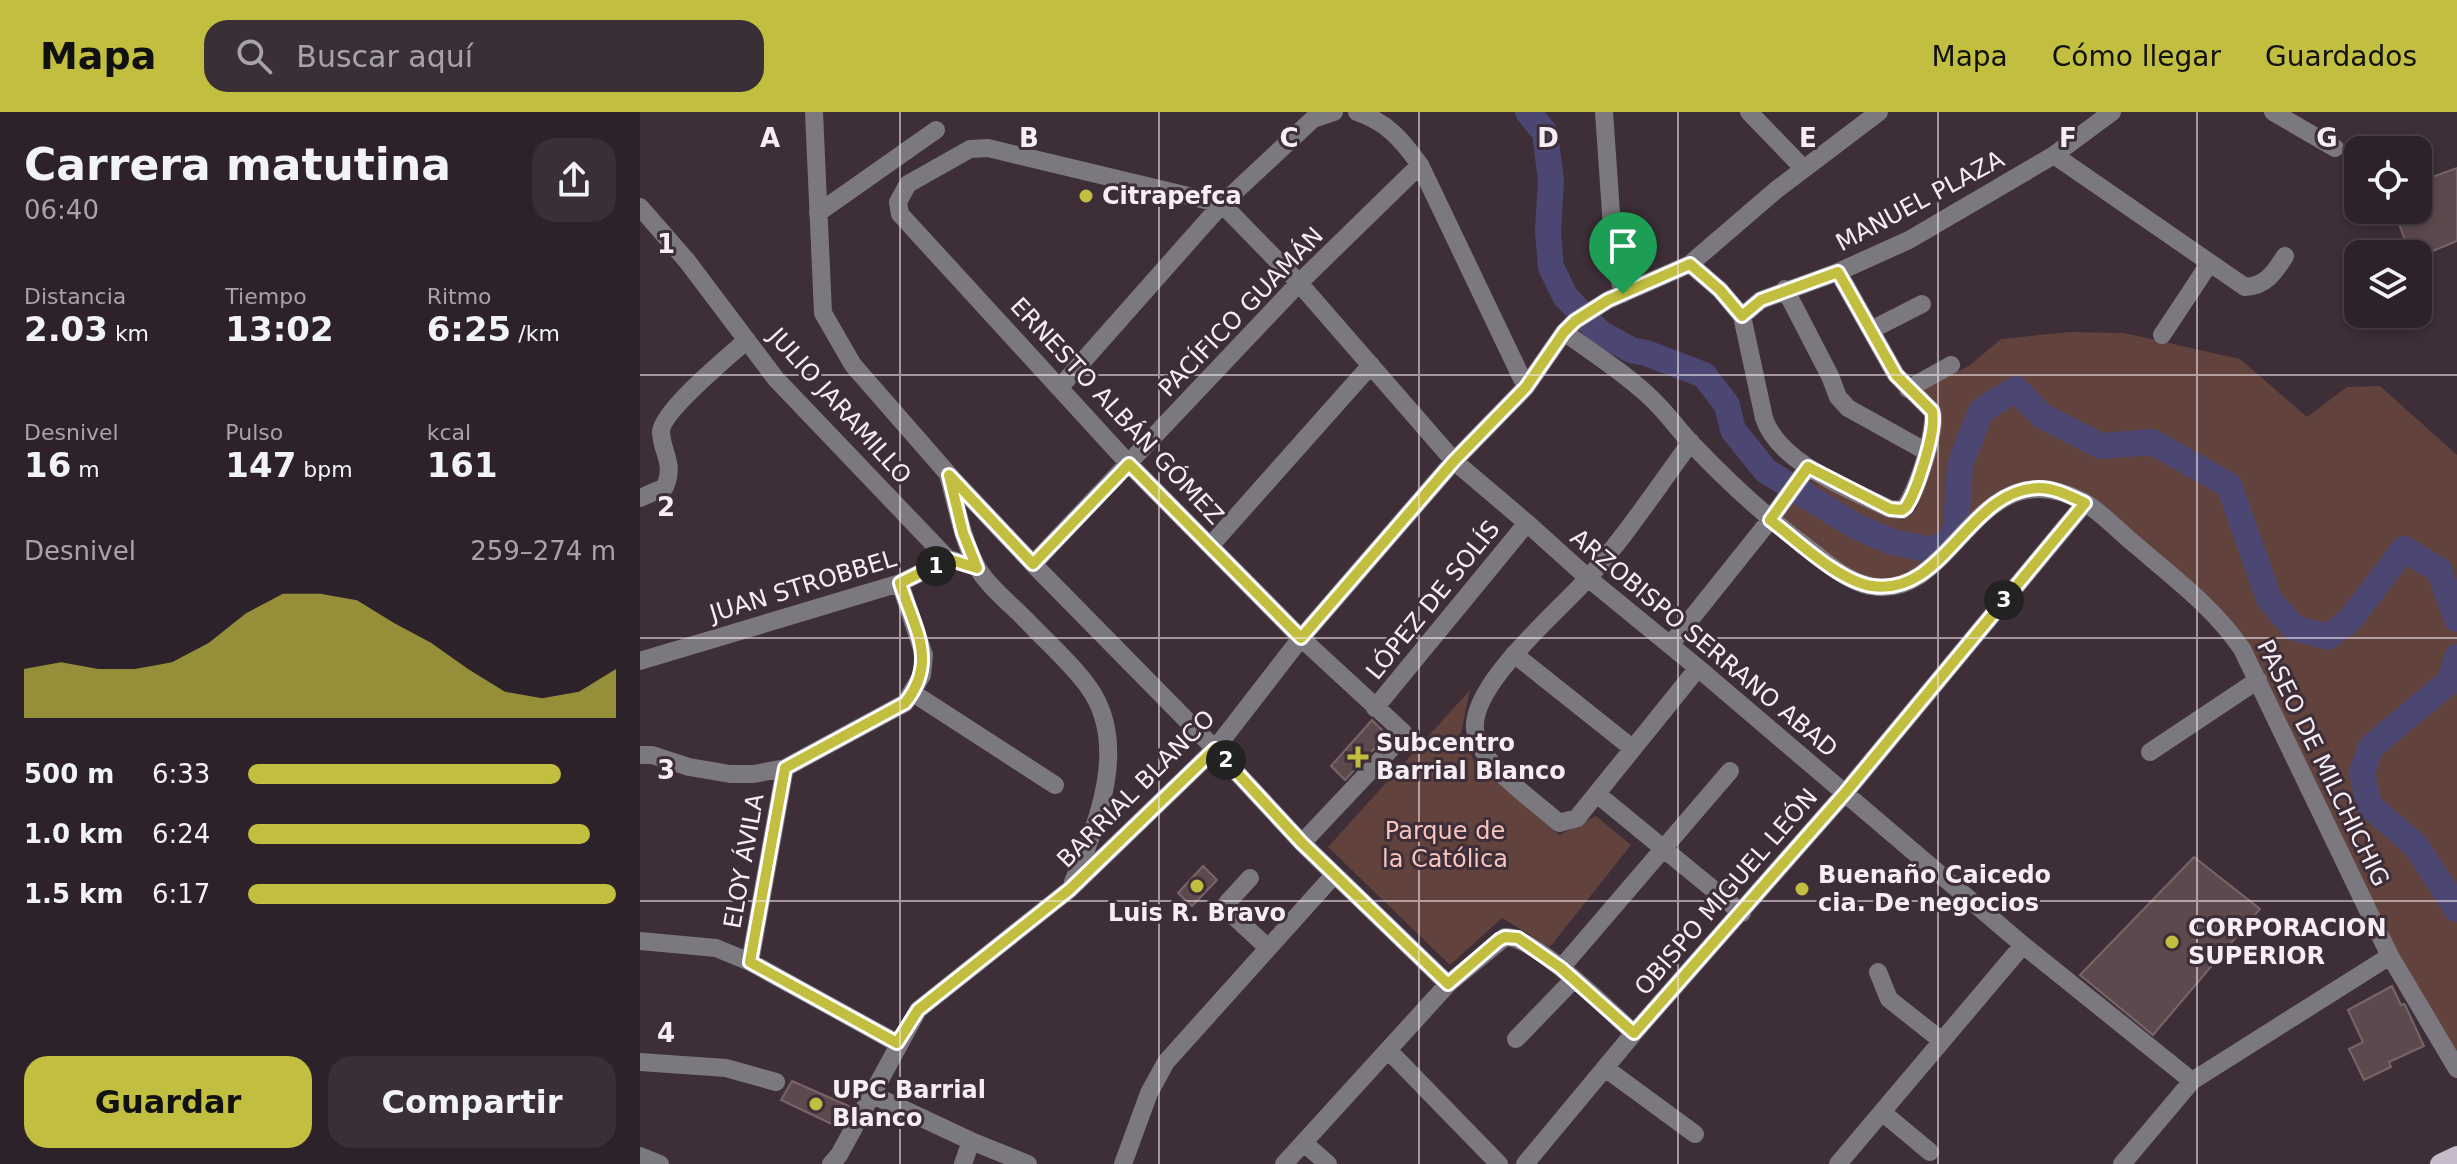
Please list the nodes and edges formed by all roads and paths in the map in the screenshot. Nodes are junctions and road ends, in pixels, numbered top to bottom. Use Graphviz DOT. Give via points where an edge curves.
graph roads {
  1 [pos="814,112"];
  2 [pos="1334,112"];
  3 [pos="1357,112"];
  4 [pos="1604,112"];
  5 [pos="1749,112"];
  6 [pos="2112,112"];
  7 [pos="2273,112"];
  8 [pos="1870,115"];
  9 [pos="936,130"];
  10 [pos="2335,148"];
  11 [pos="2054,155"];
  12 [pos="1420,165"];
  13 [pos="1804,169"];
  14 [pos="1222,204"];
  15 [pos="640,207"];
  16 [pos="818,213"];
  17 [pos="2285,256"];
  18 [pos="1690,264"];
  19 [pos="2209,264"];
  20 [pos="1838,272"];
  21 [pos="1299,283"];
  22 [pos="1785,289"];
  23 [pos="1616,297"];
  24 [pos="1922,304"];
  25 [pos="1742,316"];
  26 [pos="1570,326"];
  27 [pos="1871,330"];
  28 [pos="2162,335"];
  29 [pos="747,340"];
  30 [pos="1371,365"];
  31 [pos="1951,365"];
  32 [pos="1060,387"];
  33 [pos="1526,387"];
  34 [pos="1908,389"];
  35 [pos="1691,442"];
  36 [pos="1927,452"];
  37 [pos="1454,461"];
  38 [pos="1129,464"];
  39 [pos="1804,472"];
  40 [pos="949,475"];
  41 [pos="640,498"];
  42 [pos="2085,503"];
  43 [pos="1774,514"];
  44 [pos="1527,523"];
  45 [pos="1211,545"];
  46 [pos="948,559"];
  47 [pos="1033,564"];
  48 [pos="977,568"];
  49 [pos="1588,578"];
  50 [pos="900,583"];
  51 [pos="1301,638"];
  52 [pos="1670,645"];
  53 [pos="1514,654"];
  54 [pos="640,661"];
  55 [pos="1698,668"];
  56 [pos="2258,680"];
  57 [pos="913,693"];
  58 [pos="1375,708"];
  59 [pos="1632,748"];
  60 [pos="1215,749"];
  61 [pos="2150,752"];
  62 [pos="640,755"];
  63 [pos="785,768"];
  64 [pos="1730,771"];
  65 [pos="1055,785"];
  66 [pos="1845,793"];
  67 [pos="1597,794"];
  68 [pos="1302,843"];
  69 [pos="1661,848"];
  70 [pos="1334,875"];
  71 [pos="1250,878"];
  72 [pos="1069,890"];
  73 [pos="1742,913"];
  74 [pos="640,941"];
  75 [pos="2023,945"];
  76 [pos="1267,947"];
  77 [pos="2390,956"];
  78 [pos="750,962"];
  79 [pos="1878,972"];
  80 [pos="1568,974"];
  81 [pos="1448,984"];
  82 [pos="1634,1033"];
  83 [pos="1516,1039"];
  84 [pos="1942,1041"];
  85 [pos="897,1043"];
  86 [pos="1389,1051"];
  87 [pos="640,1062"];
  88 [pos="1605,1068"];
  89 [pos="2457,1069"];
  90 [pos="2192,1081"];
  91 [pos="776,1082"];
  92 [pos="873,1095"];
  93 [pos="1882,1112"];
  94 [pos="1695,1134"];
  95 [pos="971,1141"];
  96 [pos="1304,1143"];
  97 [pos="1930,1152"];
  98 [pos="640,1156"];
  99 [pos="2457,1156"];
  100 [pos="660,1164"];
  101 [pos="831,1164"];
  102 [pos="963,1164"];
  103 [pos="1028,1164"];
  104 [pos="1123,1164"];
  105 [pos="1284,1164"];
  106 [pos="1328,1164"];
  107 [pos="1499,1164"];
  108 [pos="1525,1164"];
  109 [pos="1838,1164"];
  110 [pos="2122,1164"];
  111 [pos="2440,1164"];
  1 -- 16 [label="street"];
  2 -- 14 [label="street" via="1313,119"];
  3 -- 12 [label="street" via="1399,136"];
  4 -- 23 [label="street"];
  5 -- 13 [label="street"];
  6 -- 11 [label="street, MANUEL PLAZA"];
  7 -- 10 [label="street"];
  8 -- 13 [label="street, BARRIAL BLANCO"];
  9 -- 16 [label="street"];
  11 -- 19 [label="street"];
  11 -- 20 [label="street, MANUEL PLAZA" via="1909,240"];
  12 -- 21 [label="street, PACÍFICO GUAMÁN"];
  12 -- 33 [label="street"];
  13 -- 18 [label="street, BARRIAL BLANCO"];
  14 -- 21 [label="street, ARZOBISPO SERRANO ABAD"];
  14 -- 32 [label="street"];
  14 -- 32 [label="street, ERNESTO ALBÁN GÓMEZ" via="988,148 970,149 908,184 898,202 900,214"];
  15 -- 29 [label="street, JULIO JARAMILLO"];
  16 -- 40 [label="street" via="823,313 853,365"];
  17 -- 19 [label="street" via="2272,276 2257,286 2245,287"];
  18 -- 23 [label="street, BARRIAL BLANCO"];
  18 -- 25 [label="street"];
  19 -- 28 [label="street"];
  20 -- 22 [label="street, MANUEL PLAZA"];
  20 -- 27 [label="street"];
  21 -- 30 [label="street, ARZOBISPO SERRANO ABAD"];
  21 -- 38 [label="street, PACÍFICO GUAMÁN"];
  22 -- 25 [label="street, MANUEL PLAZA"];
  22 -- 36 [label="street" via="1838,397 1848,408"];
  23 -- 26 [label="street, BARRIAL BLANCO"];
  24 -- 27 [label="street"];
  25 -- 39 [label="street" via="1768,431"];
  26 -- 33 [label="street, BARRIAL BLANCO"];
  26 -- 35 [label="street, PASEO DE MILCHICHIG" via="1644,391"];
  27 -- 34 [label="street"];
  29 -- 41 [label="street" via="669,414 661,433 669,477 665,487"];
  29 -- 46 [label="street, JULIO JARAMILLO" via="776,379"];
  30 -- 37 [label="street, ARZOBISPO SERRANO ABAD"];
  30 -- 45 [label="street"];
  31 -- 34 [label="street"];
  32 -- 38 [label="street, ERNESTO ALBÁN GÓMEZ"];
  33 -- 37 [label="street, BARRIAL BLANCO"];
  34 -- 36 [label="street" via="1934,417"];
  35 -- 43 [label="street, PASEO DE MILCHICHIG"];
  35 -- 49 [label="street"];
  36 -- 39 [label="street" via="1902,510"];
  37 -- 44 [label="street, ARZOBISPO SERRANO ABAD"];
  37 -- 51 [label="street, BARRIAL BLANCO"];
  38 -- 45 [label="street, ERNESTO ALBÁN GÓMEZ"];
  38 -- 47 [label="street, PACÍFICO GUAMÁN"];
  39 -- 43 [label="street"];
  40 -- 47 [label="street"];
  40 -- 48 [label="street, JULIO JARAMILLO"];
  42 -- 43 [label="street, PASEO DE MILCHICHIG" via="2060,491 2018,491 1988,509 1921,575 1898,585 1871,586 1845,576"];
  42 -- 56 [label="street, PASEO DE MILCHICHIG" via="2218,618"];
  42 -- 66 [label="street, OBISPO MIGUEL LEÓN"];
  43 -- 52 [label="street"];
  44 -- 49 [label="street, ARZOBISPO SERRANO ABAD"];
  44 -- 58 [label="street, LÓPEZ DE SOLÍS"];
  45 -- 51 [label="street, ERNESTO ALBÁN GÓMEZ"];
  46 -- 48 [label="street"];
  46 -- 50 [label="street, JUAN STROBBEL"];
  47 -- 60 [label="street"];
  48 -- 72 [label="street, JULIO JARAMILLO" via="1089,687 1103,719 1108,748 1099,813"];
  49 -- 52 [label="street, ARZOBISPO SERRANO ABAD"];
  49 -- 53 [label="street"];
  50 -- 54 [label="street, JUAN STROBBEL"];
  50 -- 57 [label="street" via="924,655"];
  51 -- 58 [label="street, ERNESTO ALBÁN GÓMEZ"];
  51 -- 60 [label="street, BARRIAL BLANCO"];
  52 -- 55 [label="street, ARZOBISPO SERRANO ABAD"];
  53 -- 59 [label="street"];
  53 -- 67 [label="street" via="1478,710 1479,745 1491,763 1559,823 1577,818"];
  55 -- 59 [label="street"];
  55 -- 66 [label="street, ARZOBISPO SERRANO ABAD"];
  56 -- 61 [label="street"];
  56 -- 77 [label="street, PASEO DE MILCHICHIG"];
  57 -- 63 [label="street" via="895,709"];
  57 -- 65 [label="street"];
  58 -- 68 [label="street, ERNESTO ALBÁN GÓMEZ" via="1400,728 1402,737"];
  59 -- 67 [label="street"];
  60 -- 68 [label="street"];
  60 -- 72 [label="street, BARRIAL BLANCO"];
  62 -- 63 [label="street" via="730,774"];
  63 -- 78 [label="street, ELOY ÁVILA"];
  64 -- 69 [label="street"];
  66 -- 73 [label="street, OBISPO MIGUEL LEÓN"];
  66 -- 75 [label="street, ARZOBISPO SERRANO ABAD"];
  67 -- 69 [label="street"];
  68 -- 70 [label="street"];
  69 -- 73 [label="street"];
  69 -- 80 [label="street"];
  70 -- 76 [label="street"];
  70 -- 81 [label="street"];
  71 -- 76 [label="street" via="1227,903 1227,910"];
  72 -- 85 [label="street, BARRIAL BLANCO" via="918,1010"];
  73 -- 82 [label="street, OBISPO MIGUEL LEÓN"];
  74 -- 78 [label="street" via="716,948"];
  75 -- 84 [label="street"];
  75 -- 90 [label="street, ARZOBISPO SERRANO ABAD"];
  76 -- 104 [label="street" via="1166,1062"];
  77 -- 89 [label="street, PASEO DE MILCHICHIG"];
  77 -- 90 [label="street"];
  78 -- 85 [label="street"];
  79 -- 84 [label="street" via="1889,999"];
  80 -- 81 [label="street" via="1518,938 1505,937"];
  80 -- 82 [label="street"];
  80 -- 83 [label="street"];
  81 -- 86 [label="street"];
  82 -- 88 [label="street, OBISPO MIGUEL LEÓN"];
  84 -- 93 [label="street"];
  85 -- 92 [label="street, BARRIAL BLANCO"];
  86 -- 96 [label="street"];
  86 -- 107 [label="street"];
  87 -- 91 [label="street" via="726,1068"];
  88 -- 94 [label="street"];
  88 -- 108 [label="street, OBISPO MIGUEL LEÓN"];
  90 -- 110 [label="street"];
  92 -- 95 [label="street"];
  92 -- 101 [label="street, BARRIAL BLANCO"];
  93 -- 97 [label="street"];
  93 -- 109 [label="street"];
  95 -- 102 [label="street"];
  95 -- 103 [label="street"];
  96 -- 105 [label="street"];
  96 -- 106 [label="street"];
  98 -- 100 [label="street"];
  99 -- 111 [label="main road"];
}
